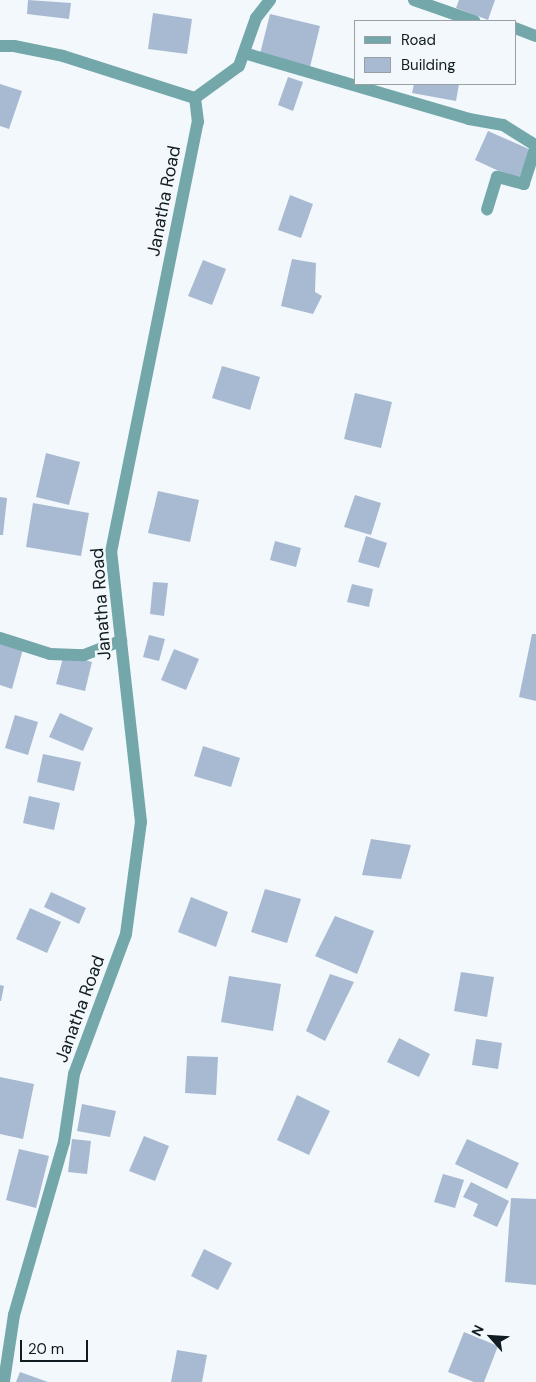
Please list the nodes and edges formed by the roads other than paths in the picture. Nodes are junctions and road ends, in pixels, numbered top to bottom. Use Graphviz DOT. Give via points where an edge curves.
graph roads {
  1 [pos="270,0"];
  2 [pos="414,0"];
  3 [pos="471,20"];
  4 [pos="516,28"];
  5 [pos="536,36"];
  6 [pos="0,46"];
  7 [pos="244,53"];
  8 [pos="195,98"];
  9 [pos="487,210"];
  10 [pos="0,638"];
  11 [pos="121,641"];
  12 [pos="0,1380"];
  1 -- 7 [label="street" via="256,18"];
  2 -- 3 [label="street"];
  4 -- 5 [label="street"];
  6 -- 8 [label="street" via="63,56"];
  7 -- 8 [label="street" via="239,66"];
  7 -- 9 [label="street" via="469,119 503,125 536,146 524,184 497,178"];
  8 -- 11 [label="street, Janatha Road" via="198,122 111,552"];
  10 -- 11 [label="street" via="50,654 84,656"];
  11 -- 12 [label="street, Janatha Road" via="141,822 126,934 74,1074 64,1142 14,1315 4,1381"];
}
